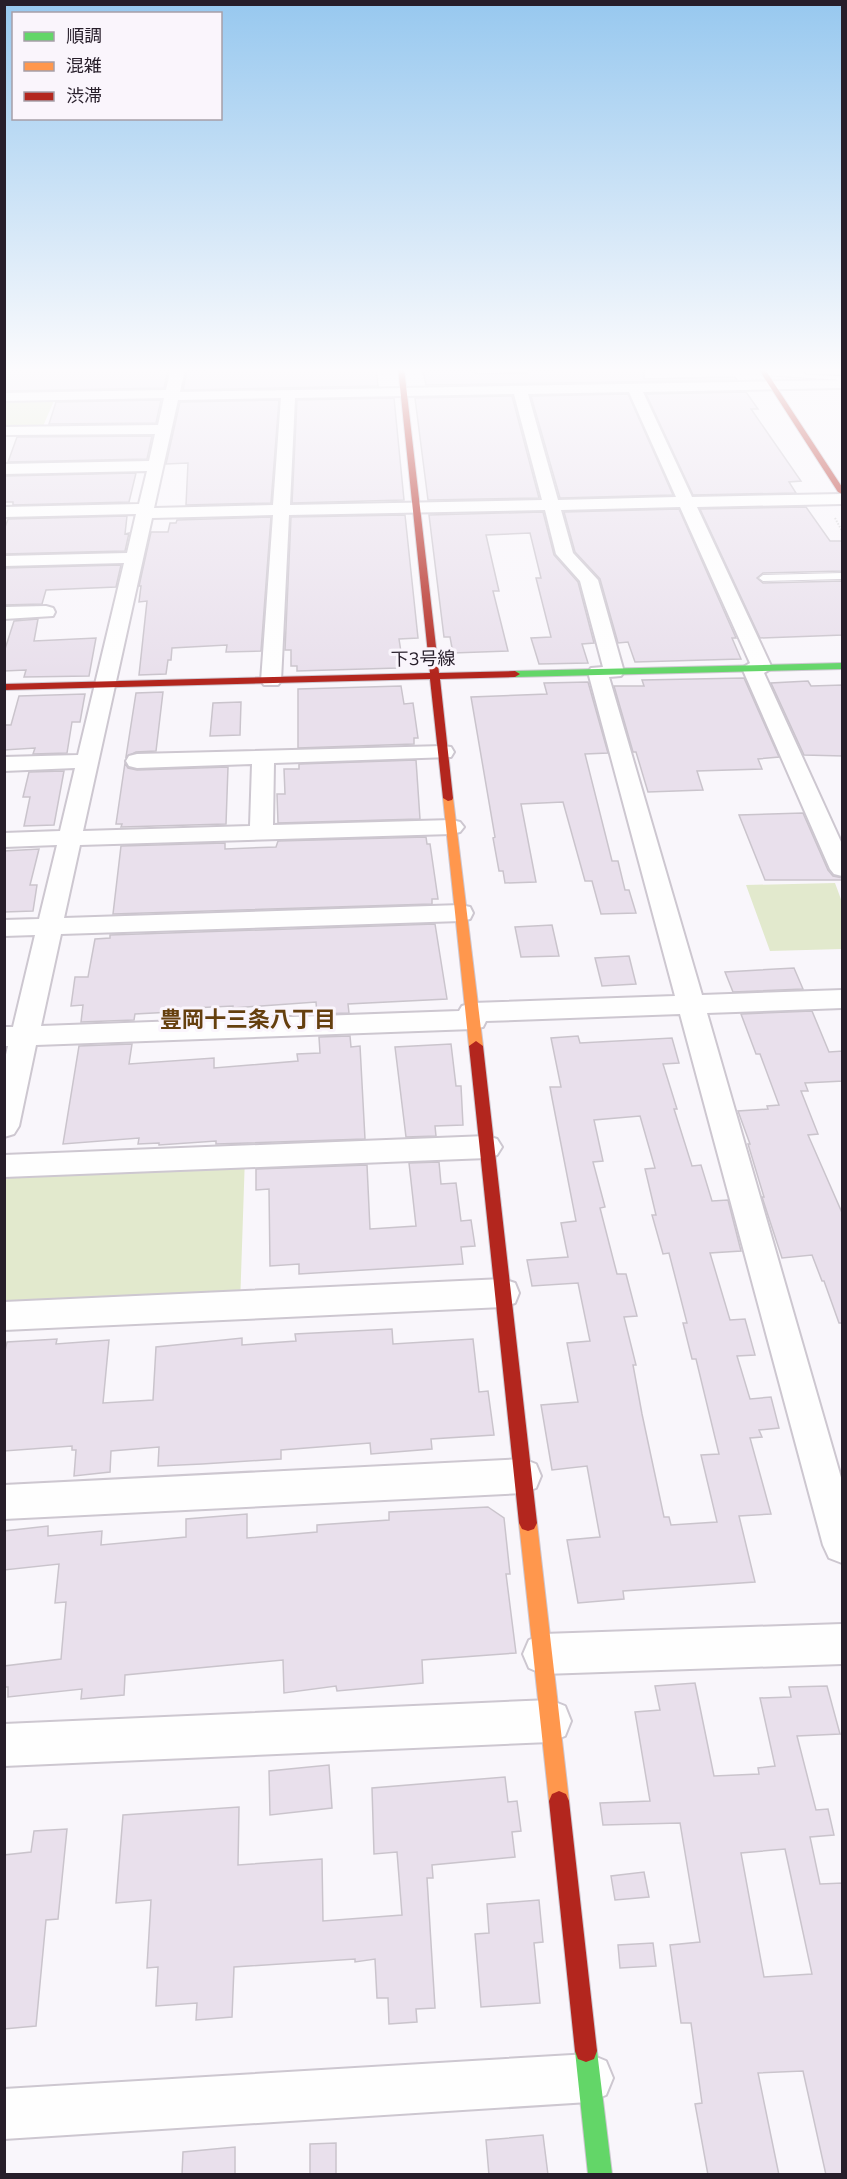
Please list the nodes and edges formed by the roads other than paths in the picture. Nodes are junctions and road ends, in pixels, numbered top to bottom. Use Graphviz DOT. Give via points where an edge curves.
graph roads {
  1 [pos="154,470"];
  2 [pos="284,470"];
  3 [pos="412,470"];
  4 [pos="543,470"];
  5 [pos="670,470"];
  6 [pos="828,470"];
  7 [pos="843,492"];
  8 [pos="843,498"];
  9 [pos="684,501"];
  10 [pos="553,504"];
  11 [pos="416,507"];
  12 [pos="282,510"];
  13 [pos="145,511"];
  14 [pos="4,512"];
  15 [pos="134,558"];
  16 [pos="4,561"];
  17 [pos="843,576"];
  18 [pos="763,578"];
  19 [pos="46,612"];
  20 [pos="4,613"];
  21 [pos="843,666"];
  22 [pos="757,668"];
  23 [pos="606,672"];
  24 [pos="435,677"];
  25 [pos="272,681"];
  26 [pos="105,685"];
  27 [pos="4,687"];
  28 [pos="443,752"];
  29 [pos="263,758"];
  30 [pos="87,761"];
  31 [pos="137,761"];
  32 [pos="4,764"];
  33 [pos="452,827"];
  34 [pos="261,831"];
  35 [pos="72,838"];
  36 [pos="4,840"];
  37 [pos="843,868"];
  38 [pos="461,913"];
  39 [pos="51,927"];
  40 [pos="4,928"];
  41 [pos="843,999"];
  42 [pos="689,1003"];
  43 [pos="473,1016"];
  44 [pos="15,1037"];
  45 [pos="4,1126"];
  46 [pos="487,1147"];
  47 [pos="4,1166"];
  48 [pos="503,1293"];
  49 [pos="4,1316"];
  50 [pos="523,1476"];
  51 [pos="4,1502"];
  52 [pos="843,1545"];
  53 [pos="843,1644"];
  54 [pos="543,1654"];
  55 [pos="550,1721"];
  56 [pos="4,1745"];
  57 [pos="590,2078"];
  58 [pos="4,2114"];
  59 [pos="600,2175"];
  1 -- 13 [label="street"];
  2 -- 12 [label="street"];
  3 -- 11 [label="street"];
  4 -- 10 [label="street"];
  5 -- 9 [label="street"];
  6 -- 7 [label="street"];
  8 -- 9 [label="street"];
  9 -- 10 [label="street"];
  9 -- 22 [label="street"];
  10 -- 11 [label="street"];
  10 -- 23 [label="street" via="565,554 589,580"];
  11 -- 12 [label="street"];
  11 -- 24 [label="street"];
  12 -- 13 [label="street"];
  12 -- 25 [label="street"];
  13 -- 14 [label="street"];
  13 -- 15 [label="street"];
  15 -- 16 [label="street"];
  15 -- 26 [label="street"];
  17 -- 18 [label="lane"];
  19 -- 20 [label="street"];
  21 -- 22 [label="street, 下3号線"];
  22 -- 23 [label="street, 下3号線"];
  22 -- 37 [label="street"];
  23 -- 24 [label="street, 下3号線"];
  23 -- 42 [label="street"];
  24 -- 25 [label="street, 下3号線"];
  24 -- 28 [label="street"];
  25 -- 26 [label="street, 下3号線"];
  26 -- 27 [label="street, 下3号線"];
  26 -- 30 [label="street"];
  28 -- 29 [label="street"];
  28 -- 33 [label="street"];
  29 -- 31 [label="street"];
  29 -- 34 [label="street"];
  30 -- 32 [label="street"];
  30 -- 35 [label="street"];
  33 -- 34 [label="street"];
  33 -- 38 [label="street"];
  34 -- 35 [label="street"];
  35 -- 36 [label="street"];
  35 -- 39 [label="street"];
  38 -- 39 [label="street"];
  38 -- 43 [label="street"];
  39 -- 40 [label="street"];
  39 -- 44 [label="street"];
  41 -- 42 [label="street"];
  42 -- 43 [label="street"];
  42 -- 52 [label="street"];
  43 -- 44 [label="street"];
  43 -- 46 [label="street"];
  44 -- 45 [label="street"];
  46 -- 47 [label="street"];
  46 -- 48 [label="street"];
  48 -- 49 [label="street"];
  48 -- 50 [label="street"];
  50 -- 51 [label="street"];
  50 -- 54 [label="street"];
  53 -- 54 [label="street"];
  54 -- 55 [label="street"];
  55 -- 56 [label="street"];
  55 -- 57 [label="street"];
  57 -- 58 [label="street"];
  57 -- 59 [label="street"];
}
